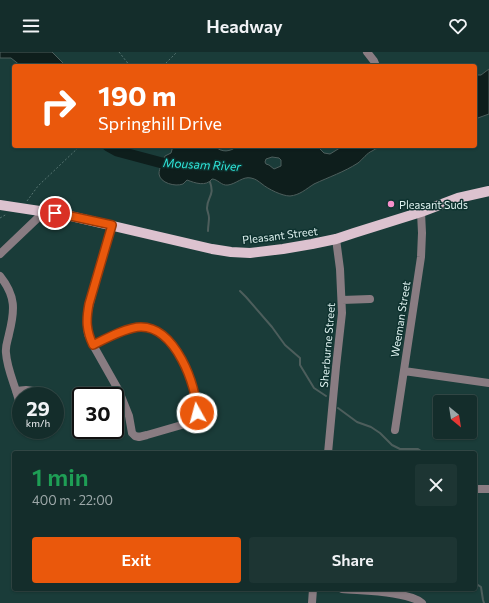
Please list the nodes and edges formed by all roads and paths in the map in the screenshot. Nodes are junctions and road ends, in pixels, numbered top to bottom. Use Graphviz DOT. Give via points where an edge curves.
graph roads {
  1 [pos="119,52"];
  2 [pos="177,52"];
  3 [pos="367,52"];
  4 [pos="128,64"];
  5 [pos="165,64"];
  6 [pos="375,64"];
  7 [pos="78,148"];
  8 [pos="38,186"];
  9 [pos="489,191"];
  10 [pos="0,205"];
  11 [pos="44,212"];
  12 [pos="421,212"];
  13 [pos="112,225"];
  14 [pos="336,239"];
  15 [pos="0,254"];
  16 [pos="0,276"];
  17 [pos="370,299"];
  18 [pos="342,300"];
  19 [pos="93,345"];
  20 [pos="404,370"];
  21 [pos="489,383"];
  22 [pos="15,387"];
  23 [pos="395,430"];
  24 [pos="328,451"];
  25 [pos="477,489"];
  26 [pos="489,489"];
  27 [pos="313,591"];
  28 [pos="388,591"];
  29 [pos="312,603"];
  30 [pos="422,603"];
  1 -- 4 [label="path"];
  2 -- 5 [label="path"];
  3 -- 6 [label="street"];
  7 -- 8 [label="path"];
  9 -- 12 [label="main road, Pleasant Street" via="458,198"];
  10 -- 11 [label="main road, Pleasant Street"];
  11 -- 13 [label="main road, Pleasant Street"];
  11 -- 15 [label="street" via="24,236"];
  12 -- 14 [label="main road, Pleasant Street"];
  12 -- 20 [label="street, Weeman Street" via="421,257"];
  13 -- 14 [label="main road, Pleasant Street" via="231,252 250,253 283,249"];
  13 -- 19 [label="street" via="94,276 87,315 88,334"];
  14 -- 18 [label="street, Sherburne Street"];
  16 -- 22 [label="street" via="8,287 12,299 13,318 6,352"];
  17 -- 18 [label="street"];
  18 -- 24 [label="street, Sherburne Street" via="342,322"];
  19 -- 19 [label="street" via="119,391 129,416 132,433 136,436 147,436 192,422 196,418 197,409 191,380 171,344 161,334 150,328 135,327"];
  20 -- 21 [label="street"];
  20 -- 23 [label="street, Weeman Street"];
  25 -- 26 [label="street"];
  27 -- 29 [label="street"];
  28 -- 30 [label="street"];
}
